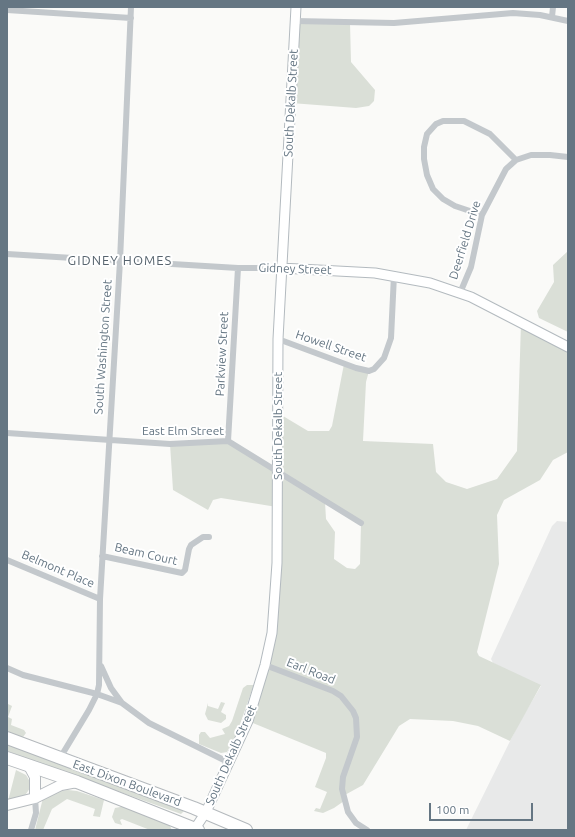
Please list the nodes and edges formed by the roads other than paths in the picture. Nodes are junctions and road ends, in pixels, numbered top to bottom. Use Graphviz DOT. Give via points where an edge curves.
graph roads {
  1 [pos="131,7"];
  2 [pos="296,7"];
  3 [pos="553,7"];
  4 [pos="7,10"];
  5 [pos="552,17"];
  6 [pos="131,18"];
  7 [pos="295,21"];
  8 [pos="568,21"];
  9 [pos="568,157"];
  10 [pos="516,160"];
  11 [pos="482,215"];
  12 [pos="7,254"];
  13 [pos="120,261"];
  14 [pos="238,268"];
  15 [pos="281,268"];
  16 [pos="394,275"];
  17 [pos="460,292"];
  18 [pos="278,339"];
  19 [pos="568,347"];
  20 [pos="7,433"];
  21 [pos="108,441"];
  22 [pos="228,441"];
  23 [pos="278,471"];
  24 [pos="361,523"];
  25 [pos="209,537"];
  26 [pos="102,556"];
  27 [pos="7,560"];
  28 [pos="100,599"];
  29 [pos="100,665"];
  30 [pos="265,665"];
  31 [pos="7,668"];
  32 [pos="98,694"];
  33 [pos="122,703"];
  34 [pos="7,738"];
  35 [pos="7,758"];
  36 [pos="60,758"];
  37 [pos="230,763"];
  38 [pos="29,766"];
  39 [pos="77,782"];
  40 [pos="35,798"];
  41 [pos="7,805"];
  42 [pos="206,812"];
  43 [pos="31,830"];
  44 [pos="196,830"];
  45 [pos="246,830"];
  46 [pos="367,830"];
  1 -- 6 [label="street, South Washington Street"];
  2 -- 7 [label="main road, South Dekalb Street"];
  3 -- 5 [label="street"];
  4 -- 6 [label="street"];
  5 -- 7 [label="street" via="513,12 394,23"];
  5 -- 8 [label="street"];
  6 -- 13 [label="street, South Washington Street"];
  7 -- 15 [label="main road, South Dekalb Street"];
  9 -- 10 [label="street" via="542,154"];
  10 -- 11 [label="street, Deerfield Drive" via="502,175"];
  10 -- 11 [label="street" via="490,134 464,121 443,121 436,124 427,134 424,160 433,189 455,206"];
  11 -- 17 [label="street, Deerfield Drive" via="471,267"];
  12 -- 13 [label="street, Gidney Street"];
  13 -- 14 [label="street, Gidney Street"];
  13 -- 21 [label="street, South Washington Street"];
  14 -- 15 [label="street, Gidney Street"];
  14 -- 22 [label="street, Parkview Street"];
  15 -- 16 [label="main road, Gidney Street"];
  15 -- 18 [label="main road, South Dekalb Street"];
  16 -- 17 [label="main road, Gidney Street"];
  16 -- 18 [label="street, Howell Street" via="391,338 384,358 374,369 368,371 356,368"];
  17 -- 19 [label="main road, Gidney Street"];
  18 -- 23 [label="main road, South Dekalb Street"];
  20 -- 21 [label="street, East Elm Street"];
  21 -- 22 [label="street, East Elm Street" via="170,444"];
  21 -- 26 [label="street, South Washington Street"];
  22 -- 23 [label="street, East Elm Street"];
  23 -- 24 [label="street, East Elm Street"];
  23 -- 30 [label="main road, South Dekalb Street" via="275,604"];
  25 -- 26 [label="street, Beam Court" via="203,537 191,545 182,573"];
  26 -- 28 [label="street, South Washington Street"];
  27 -- 28 [label="street, Belmont Place"];
  28 -- 29 [label="street, South Washington Street"];
  29 -- 32 [label="street, South Washington Street"];
  29 -- 33 [label="street, South Washington Street" via="111,688"];
  30 -- 37 [label="main road, South Dekalb Street" via="248,721"];
  30 -- 46 [label="street, Earl Road" via="333,690 353,711 357,737 343,777 342,789 346,810 356,823"];
  31 -- 32 [label="street" via="24,675"];
  32 -- 33 [label="street"];
  32 -- 36 [label="street, South Washington Street"];
  33 -- 37 [label="street" via="149,723"];
  34 -- 36 [label="highway, East Dixon Boulevard"];
  35 -- 38 [label="highway, East Dixon Boulevard"];
  36 -- 42 [label="highway, East Dixon Boulevard"];
  37 -- 42 [label="main road, South Dekalb Street"];
  38 -- 39 [label="highway, East Dixon Boulevard"];
  38 -- 40 [label="main road" via="35,777"];
  39 -- 40 [label="main road" via="61,785"];
  39 -- 44 [label="highway, East Dixon Boulevard"];
  40 -- 41 [label="main road"];
  40 -- 43 [label="street" via="36,813"];
  42 -- 44 [label="main road, South Dekalb Street"];
  42 -- 45 [label="highway, East Dixon Boulevard"];
}
